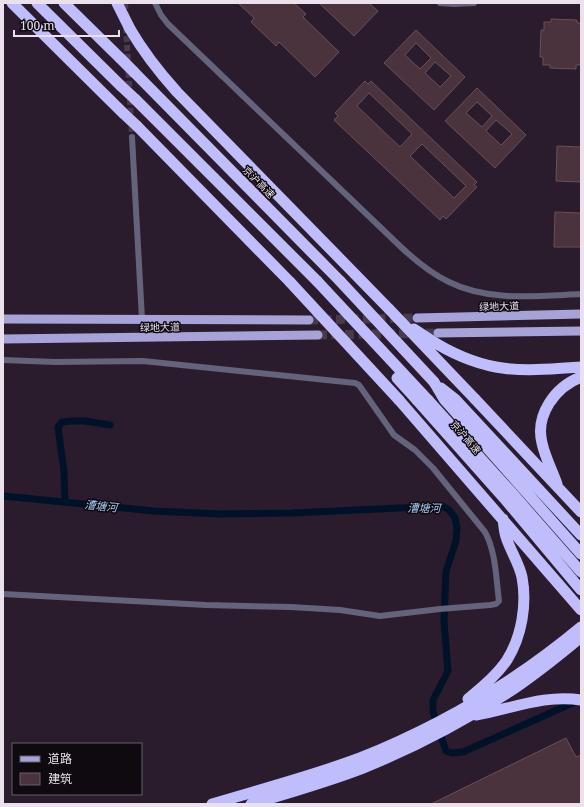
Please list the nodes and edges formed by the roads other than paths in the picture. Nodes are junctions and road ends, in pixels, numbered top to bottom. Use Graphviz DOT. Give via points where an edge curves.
graph roads {
  1 [pos="12,3"];
  2 [pos="37,3"];
  3 [pos="64,3"];
  4 [pos="118,3"];
  5 [pos="440,3"];
  6 [pos="474,3"];
  7 [pos="156,4"];
  8 [pos="132,137"];
  9 [pos="581,294"];
  10 [pos="389,309"];
  11 [pos="581,314"];
  12 [pos="417,318"];
  13 [pos="3,319"];
  14 [pos="142,319"];
  15 [pos="309,320"];
  16 [pos="581,331"];
  17 [pos="438,333"];
  18 [pos="318,335"];
  19 [pos="3,339"];
  20 [pos="3,360"];
  21 [pos="581,366"];
  22 [pos="581,377"];
  23 [pos="449,399"];
  24 [pos="422,400"];
  25 [pos="558,487"];
  26 [pos="581,512"];
  27 [pos="502,518"];
  28 [pos="581,535"];
  29 [pos="581,554"];
  30 [pos="581,572"];
  31 [pos="578,587"];
  32 [pos="3,594"];
  33 [pos="581,610"];
  34 [pos="581,627"];
  35 [pos="581,638"];
  36 [pos="581,700"];
  37 [pos="469,716"];
  38 [pos="451,720"];
  39 [pos="267,793"];
  40 [pos="212,804"];
  41 [pos="251,804"];
  1 -- 27 [label="highway, bridge" via="290,282 399,400"];
  2 -- 24 [label="highway, 京沪高速, bridge" via="298,261 313,281"];
  3 -- 23 [label="highway, 京沪高速, bridge" via="340,281"];
  4 -- 10 [label="highway, bridge" via="141,48 157,70"];
  5 -- 6 [label="street"];
  7 -- 9 [label="street" via="168,24 402,248 434,274 467,290 491,295"];
  8 -- 14 [label="street"];
  10 -- 21 [label="highway, bridge" via="432,341 470,360 500,369 549,370"];
  10 -- 25 [label="highway, bridge"];
  11 -- 12 [label="main road, 绿地大道"];
  13 -- 14 [label="main road, 绿地大道"];
  14 -- 15 [label="main road, 绿地大道"];
  16 -- 17 [label="main road"];
  18 -- 19 [label="main road, 绿地大道"];
  20 -- 32 [label="street" via="143,360 355,383 394,435 415,450 433,468 479,523 490,540 499,601 490,605 380,616 291,607"];
  22 -- 25 [label="highway" via="564,385 554,395 543,416 540,430 541,442"];
  23 -- 28 [label="highway, 京沪高速"];
  23 -- 29 [label="highway, 京沪高速"];
  24 -- 30 [label="highway, 京沪高速" via="511,492"];
  24 -- 31 [label="highway, 京沪高速"];
  25 -- 26 [label="highway"];
  27 -- 33 [label="highway"];
  27 -- 38 [label="highway" via="506,538 522,576 524,605 519,634 507,659"];
  34 -- 38 [label="highway" via="550,653"];
  35 -- 37 [label="highway" via="506,694"];
  36 -- 37 [label="highway" via="534,701"];
  37 -- 38 [label="highway"];
  38 -- 39 [label="highway" via="363,768 320,783"];
  39 -- 40 [label="highway"];
  39 -- 41 [label="highway"];
}
